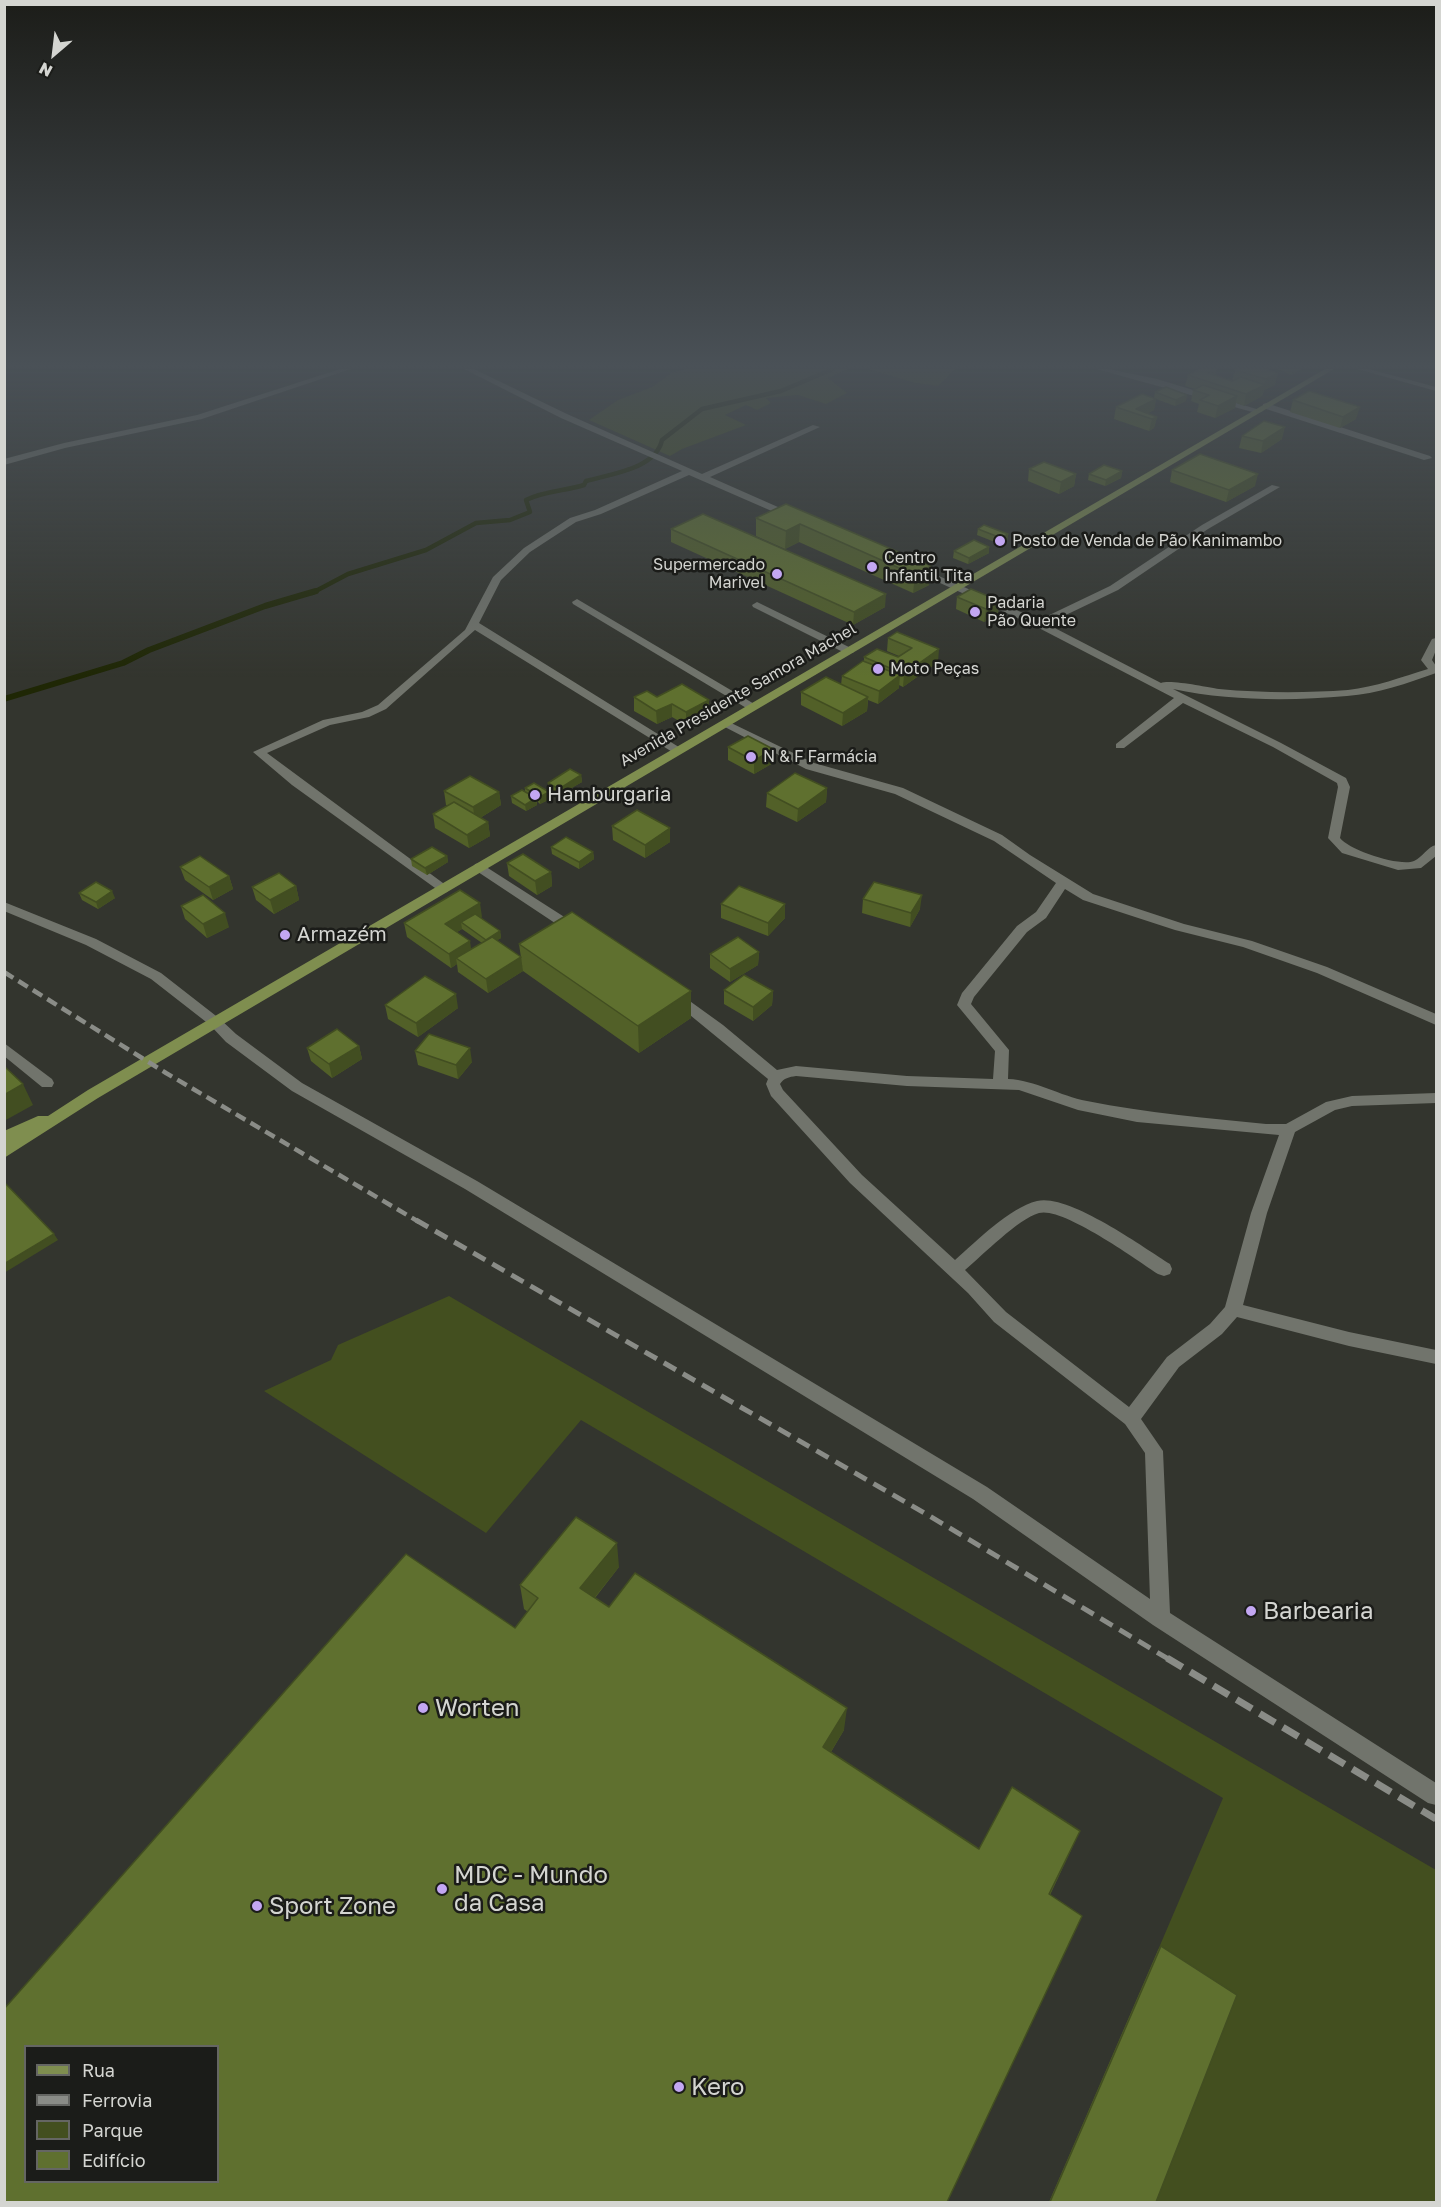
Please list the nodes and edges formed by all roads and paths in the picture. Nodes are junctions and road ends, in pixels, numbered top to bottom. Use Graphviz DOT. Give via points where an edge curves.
graph roads {
  1 [pos="688,472"];
  2 [pos="692,472"];
  3 [pos="713,472"];
  4 [pos="1154,472"];
  5 [pos="702,477"];
  6 [pos="1275,487"];
  7 [pos="805,522"];
  8 [pos="903,564"];
  9 [pos="957,587"];
  10 [pos="577,602"];
  11 [pos="757,605"];
  12 [pos="1039,624"];
  13 [pos="474,625"];
  14 [pos="1437,641"];
  15 [pos="849,651"];
  16 [pos="1435,670"];
  17 [pos="1148,680"];
  18 [pos="1182,698"];
  19 [pos="752,707"];
  20 [pos="725,723"];
  21 [pos="1120,746"];
  22 [pos="678,751"];
  23 [pos="1437,849"];
  24 [pos="480,867"];
  25 [pos="1063,882"];
  26 [pos="442,889"];
  27 [pos="4,906"];
  28 [pos="588,939"];
  29 [pos="661,987"];
  30 [pos="1437,1020"];
  31 [pos="216,1022"];
  32 [pos="4,1048"];
  33 [pos="776,1077"];
  34 [pos="48,1083"];
  35 [pos="1000,1084"];
  36 [pos="1437,1098"];
  37 [pos="70,1108"];
  38 [pos="1289,1129"];
  39 [pos="4,1138"];
  40 [pos="4,1152"];
  41 [pos="1164,1269"];
  42 [pos="954,1270"];
  43 [pos="1233,1309"];
  44 [pos="1437,1357"];
  45 [pos="1131,1419"];
  46 [pos="1160,1618"];
  47 [pos="1437,1795"];
  1 -- 13 [label="street" via="573,520 527,550 497,579"];
  2 -- 5 [label="street"];
  3 -- 5 [label="street"];
  4 -- 9 [label="main road, Avenida Presidente Samora Machel"];
  5 -- 7 [label="street"];
  6 -- 12 [label="street" via="1204,527 1114,588"];
  8 -- 9 [label="street"];
  9 -- 12 [label="street"];
  9 -- 15 [label="main road, Avenida Presidente Samora Machel"];
  10 -- 19 [label="street"];
  11 -- 15 [label="street"];
  12 -- 17 [label="street"];
  13 -- 22 [label="street"];
  13 -- 26 [label="street" via="376,710 327,722 259,752"];
  14 -- 16 [label="street" via="1426,660"];
  15 -- 19 [label="main road, Avenida Presidente Samora Machel"];
  16 -- 17 [label="street" via="1349,693 1250,695"];
  17 -- 18 [label="street"];
  18 -- 21 [label="street"];
  18 -- 23 [label="street" via="1342,781 1334,838 1346,850 1412,867"];
  19 -- 20 [label="main road, Avenida Presidente Samora Machel"];
  20 -- 22 [label="main road, Avenida Presidente Samora Machel"];
  20 -- 25 [label="street" via="810,766 899,791 998,837"];
  22 -- 24 [label="main road, Avenida Presidente Samora Machel"];
  24 -- 26 [label="main road, Avenida Presidente Samora Machel"];
  24 -- 28 [label="street"];
  25 -- 30 [label="street" via="1110,905 1322,970"];
  25 -- 35 [label="street" via="1041,915 1022,929 967,996 964,1005 1002,1050"];
  26 -- 31 [label="main road, Avenida Presidente Samora Machel"];
  27 -- 31 [label="street" via="91,942 156,976"];
  29 -- 33 [label="street"];
  31 -- 37 [label="main road, Avenida Presidente Samora Machel"];
  31 -- 46 [label="street" via="231,1038 317,1100 471,1185 980,1493"];
  32 -- 34 [label="street"];
  33 -- 35 [label="street" via="795,1071"];
  33 -- 42 [label="street" via="776,1092 856,1179"];
  35 -- 38 [label="street" via="1020,1085 1078,1105 1137,1117"];
  36 -- 38 [label="street" via="1352,1101 1331,1106"];
  37 -- 39 [label="main road, Avenida Presidente Samora Machel"];
  37 -- 40 [label="main road, Avenida Presidente Samora Machel"];
  38 -- 43 [label="street" via="1259,1213"];
  41 -- 42 [label="street" via="1078,1216 1040,1206 1025,1213"];
  42 -- 45 [label="street" via="1016,1332"];
  43 -- 44 [label="street" via="1349,1340"];
  43 -- 45 [label="street" via="1228,1318 1167,1369"];
  45 -- 46 [label="street" via="1154,1451"];
  46 -- 47 [label="street"];
}
